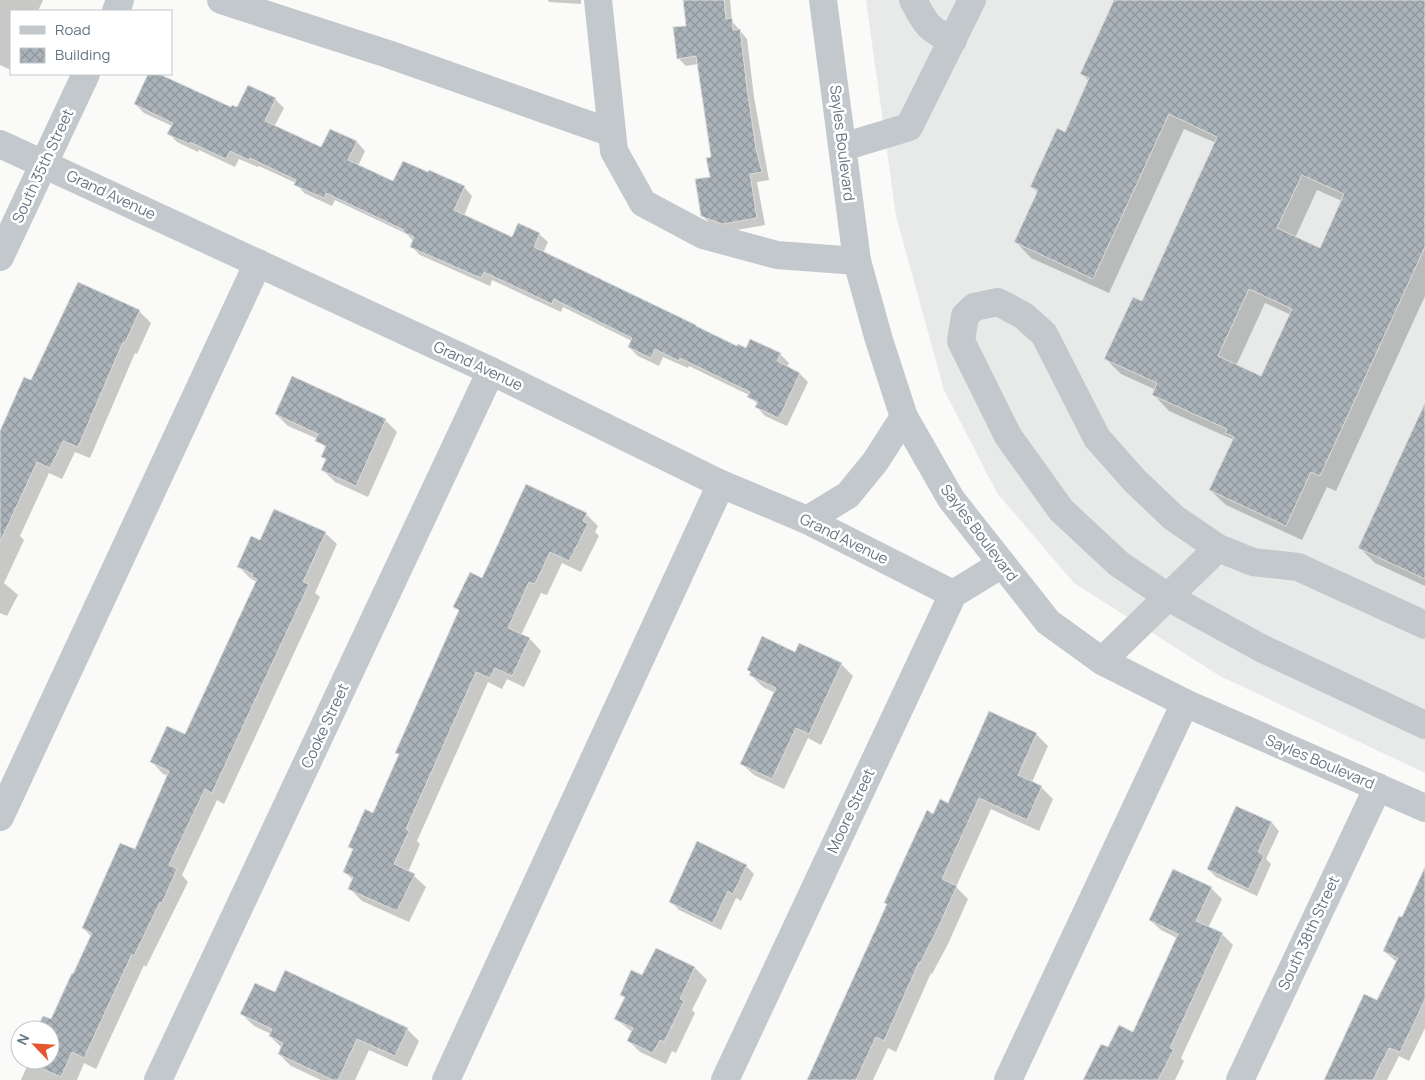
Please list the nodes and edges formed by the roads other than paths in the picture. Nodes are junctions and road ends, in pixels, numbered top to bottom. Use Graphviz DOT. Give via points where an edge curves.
graph roads {
  1 [pos="221,0"];
  2 [pos="598,0"];
  3 [pos="823,0"];
  4 [pos="913,0"];
  5 [pos="972,0"];
  6 [pos="953,40"];
  7 [pos="86,75"];
  8 [pos="612,133"];
  9 [pos="0,144"];
  10 [pos="843,147"];
  11 [pos="44,164"];
  12 [pos="0,258"];
  13 [pos="857,261"];
  14 [pos="258,263"];
  15 [pos="491,371"];
  16 [pos="904,417"];
  17 [pos="721,484"];
  18 [pos="806,520"];
  19 [pos="1218,548"];
  20 [pos="1002,564"];
  21 [pos="953,594"];
  22 [pos="1168,597"];
  23 [pos="1425,625"];
  24 [pos="1102,661"];
  25 [pos="1185,703"];
  26 [pos="1425,725"];
  27 [pos="1378,786"];
  28 [pos="1425,808"];
  29 [pos="0,817"];
  30 [pos="163,1078"];
  31 [pos="446,1080"];
  32 [pos="725,1080"];
  33 [pos="1008,1080"];
  34 [pos="1240,1080"];
  1 -- 8 [label="street" via="388,54"];
  2 -- 8 [label="street"];
  3 -- 10 [label="street, Sayles Boulevard"];
  4 -- 6 [label="street" via="922,19 936,33"];
  5 -- 6 [label="street"];
  6 -- 10 [label="street" via="909,127"];
  7 -- 11 [label="street, South 35th Street"];
  8 -- 13 [label="street" via="614,151 643,203 704,235 777,255"];
  9 -- 11 [label="street, Grand Avenue"];
  10 -- 13 [label="street, Sayles Boulevard"];
  11 -- 12 [label="street, South 35th Street"];
  11 -- 14 [label="street, Grand Avenue"];
  13 -- 16 [label="street, Sayles Boulevard"];
  14 -- 15 [label="street, Grand Avenue"];
  14 -- 29 [label="street"];
  15 -- 17 [label="street, Grand Avenue"];
  15 -- 30 [label="street, Cooke Street"];
  16 -- 18 [label="street" via="875,462 848,495"];
  16 -- 20 [label="street, Sayles Boulevard" via="951,499"];
  17 -- 18 [label="street, Grand Avenue"];
  17 -- 31 [label="street"];
  18 -- 21 [label="street, Grand Avenue"];
  19 -- 22 [label="street"];
  19 -- 22 [label="street" via="1174,518 1098,438 1044,334 1024,316 998,302 974,307 965,316 962,341 1008,436 1061,510 1119,564"];
  19 -- 23 [label="street" via="1253,562 1298,567"];
  20 -- 21 [label="street"];
  20 -- 24 [label="street, Sayles Boulevard" via="1048,622"];
  21 -- 32 [label="street, Moore Street"];
  22 -- 24 [label="street"];
  22 -- 26 [label="street" via="1261,648"];
  24 -- 25 [label="street, Sayles Boulevard"];
  25 -- 27 [label="street, Sayles Boulevard"];
  25 -- 33 [label="street"];
  27 -- 28 [label="street, Sayles Boulevard"];
  27 -- 34 [label="street, South 38th Street"];
}
